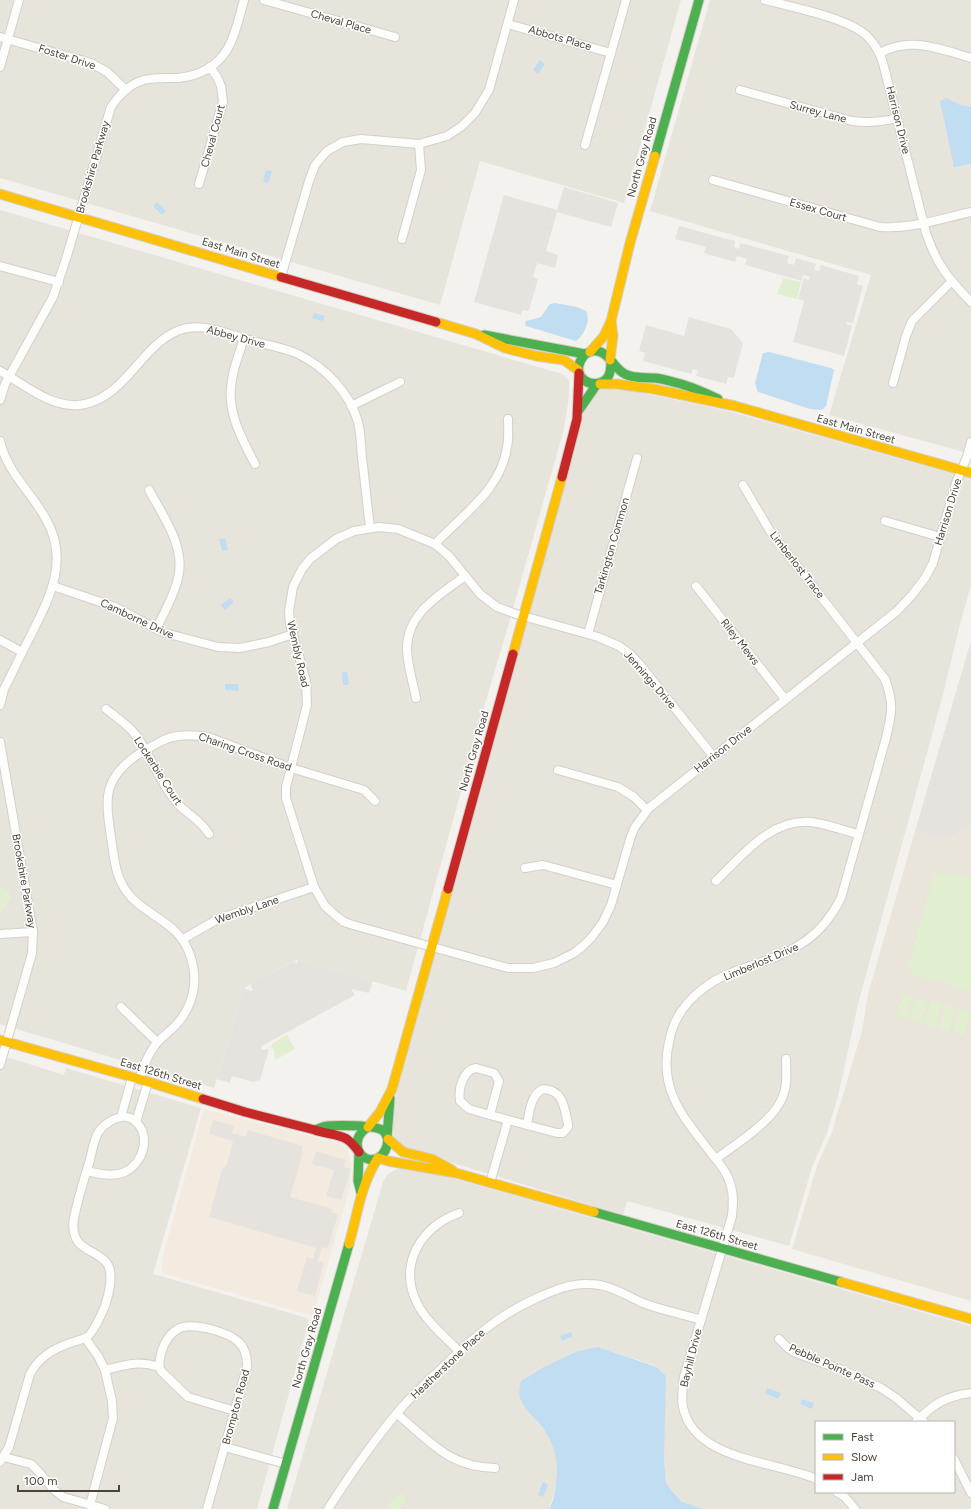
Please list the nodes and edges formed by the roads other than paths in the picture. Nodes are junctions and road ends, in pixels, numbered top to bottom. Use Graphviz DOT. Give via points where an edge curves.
graph roads {
  1 [pos="19,0"];
  2 [pos="244,0"];
  3 [pos="264,0"];
  4 [pos="514,0"];
  5 [pos="626,0"];
  6 [pos="699,0"];
  7 [pos="765,0"];
  8 [pos="508,24"];
  9 [pos="395,37"];
  10 [pos="4,38"];
  11 [pos="611,53"];
  12 [pos="880,53"];
  13 [pos="971,58"];
  14 [pos="0,67"];
  15 [pos="210,67"];
  16 [pos="126,90"];
  17 [pos="740,90"];
  18 [pos="897,118"];
  19 [pos="419,144"];
  20 [pos="585,145"];
  21 [pos="713,180"];
  22 [pos="199,184"];
  23 [pos="0,194"];
  24 [pos="971,212"];
  25 [pos="78,217"];
  26 [pos="924,223"];
  27 [pos="402,239"];
  28 [pos="0,266"];
  29 [pos="281,277"];
  30 [pos="59,282"];
  31 [pos="951,282"];
  32 [pos="971,302"];
  33 [pos="611,320"];
  34 [pos="476,334"];
  35 [pos="244,338"];
  36 [pos="587,353"];
  37 [pos="611,361"];
  38 [pos="0,371"];
  39 [pos="579,371"];
  40 [pos="9,376"];
  41 [pos="400,382"];
  42 [pos="892,383"];
  43 [pos="599,384"];
  44 [pos="0,400"];
  45 [pos="351,406"];
  46 [pos="735,406"];
  47 [pos="579,410"];
  48 [pos="508,419"];
  49 [pos="0,441"];
  50 [pos="971,442"];
  51 [pos="637,458"];
  52 [pos="254,464"];
  53 [pos="961,471"];
  54 [pos="971,473"];
  55 [pos="743,485"];
  56 [pos="149,490"];
  57 [pos="885,521"];
  58 [pos="370,527"];
  59 [pos="940,537"];
  60 [pos="435,544"];
  61 [pos="465,576"];
  62 [pos="53,586"];
  63 [pos="696,586"];
  64 [pos="524,616"];
  65 [pos="156,629"];
  66 [pos="293,634"];
  67 [pos="588,634"];
  68 [pos="0,640"];
  69 [pos="857,642"];
  70 [pos="22,652"];
  71 [pos="416,698"];
  72 [pos="785,699"];
  73 [pos="0,705"];
  74 [pos="106,709"];
  75 [pos="0,742"];
  76 [pos="145,750"];
  77 [pos="713,756"];
  78 [pos="291,768"];
  79 [pos="558,770"];
  80 [pos="375,801"];
  81 [pos="647,810"];
  82 [pos="209,834"];
  83 [pos="858,834"];
  84 [pos="525,868"];
  85 [pos="716,881"];
  86 [pos="617,885"];
  87 [pos="314,887"];
  88 [pos="33,932"];
  89 [pos="0,934"];
  90 [pos="183,939"];
  91 [pos="432,947"];
  92 [pos="121,1006"];
  93 [pos="3,1041"];
  94 [pos="157,1042"];
  95 [pos="786,1059"];
  96 [pos="0,1065"];
  97 [pos="136,1078"];
  98 [pos="148,1082"];
  99 [pos="390,1098"];
  100 [pos="490,1115"];
  101 [pos="121,1117"];
  102 [pos="508,1120"];
  103 [pos="136,1122"];
  104 [pos="527,1125"];
  105 [pos="368,1127"];
  106 [pos="315,1130"];
  107 [pos="388,1138"];
  108 [pos="359,1152"];
  109 [pos="378,1158"];
  110 [pos="716,1159"];
  111 [pos="87,1170"];
  112 [pos="456,1173"];
  113 [pos="490,1183"];
  114 [pos="361,1193"];
  115 [pos="459,1213"];
  116 [pos="723,1248"];
  117 [pos="971,1319"];
  118 [pos="701,1320"];
  119 [pos="85,1338"];
  120 [pos="779,1339"];
  121 [pos="459,1351"];
  122 [pos="159,1367"];
  123 [pos="105,1370"];
  124 [pos="971,1393"];
  125 [pos="235,1412"];
  126 [pos="397,1414"];
  127 [pos="920,1421"];
  128 [pos="225,1447"];
  129 [pos="2,1460"];
  130 [pos="955,1460"];
  131 [pos="286,1464"];
  132 [pos="495,1468"];
  133 [pos="815,1479"];
  134 [pos="971,1493"];
  135 [pos="847,1495"];
  136 [pos="90,1504"];
  137 [pos="105,1509"];
  138 [pos="207,1509"];
  139 [pos="273,1509"];
  140 [pos="328,1509"];
  141 [pos="854,1509"];
  1 -- 10 [label="street"];
  2 -- 15 [label="street, Brookshire Parkway" via="232,41 217,62"];
  3 -- 9 [label="street, Cheval Place"];
  4 -- 8 [label="street"];
  5 -- 11 [label="street"];
  6 -- 33 [label="street, North Gray Road" via="628,250"];
  7 -- 12 [label="street, Harrison Drive" via="851,25 867,36"];
  8 -- 11 [label="street, Abbots Place"];
  8 -- 19 [label="street" via="489,90 475,113 447,136"];
  10 -- 14 [label="street"];
  10 -- 16 [label="street, Foster Drive" via="91,63 107,72"];
  11 -- 20 [label="street"];
  12 -- 13 [label="street" via="893,46 914,44"];
  12 -- 18 [label="street, Harrison Drive"];
  15 -- 16 [label="street, Brookshire Parkway" via="189,76 144,80"];
  15 -- 22 [label="street, Cheval Court" via="221,86 222,102"];
  16 -- 25 [label="street, Brookshire Parkway" via="116,99 108,116"];
  17 -- 18 [label="street, Surrey Lane" via="852,121 879,122"];
  18 -- 26 [label="street, Harrison Drive"];
  19 -- 27 [label="street" via="421,170"];
  19 -- 29 [label="street" via="352,140 343,142 327,152 315,165 309,181"];
  21 -- 26 [label="street, Essex Court" via="880,227 897,228"];
  23 -- 25 [label="street, East Main Street"];
  24 -- 26 [label="street, Essex Court"];
  25 -- 29 [label="street, East Main Street"];
  25 -- 30 [label="street, Brookshire Parkway"];
  26 -- 31 [label="street, Harrison Drive" via="938,264"];
  28 -- 30 [label="street"];
  29 -- 34 [label="street, East Main Street"];
  30 -- 40 [label="street, Brookshire Parkway" via="49,306"];
  31 -- 32 [label="street, Harrison Drive"];
  31 -- 42 [label="street" via="912,321"];
  33 -- 36 [label="street, North Gray Road" via="604,336"];
  33 -- 37 [label="street, North Gray Road"];
  34 -- 36 [label="street, East Main Street"];
  34 -- 39 [label="street, East Main Street" via="505,348 564,360"];
  35 -- 40 [label="street, Abbey Drive" via="204,327 177,331 161,340 111,392 85,404 58,403"];
  35 -- 45 [label="street, Abbey Drive" via="297,354 316,364 335,381"];
  35 -- 52 [label="street" via="234,367 231,396 233,418"];
  36 -- 37 [label="street" via="601,352"];
  36 -- 39 [label="street" via="580,361"];
  37 -- 43 [label="street" via="611,373"];
  37 -- 46 [label="street, East Main Street" via="617,370 626,375 680,384"];
  38 -- 40 [label="street, Abbey Drive"];
  39 -- 43 [label="street" via="586,382"];
  39 -- 47 [label="street, North Gray Road"];
  40 -- 44 [label="street, Brookshire Parkway"];
  41 -- 45 [label="street"];
  43 -- 46 [label="street, East Main Street" via="654,389"];
  43 -- 47 [label="street, North Gray Road"];
  45 -- 58 [label="street, Abbey Drive" via="358,422"];
  46 -- 53 [label="street, East Main Street"];
  47 -- 64 [label="street, North Gray Road"];
  48 -- 60 [label="street" via="506,452 494,482"];
  49 -- 62 [label="street" via="10,468 47,520 54,538 57,557"];
  50 -- 53 [label="street, Harrison Drive"];
  51 -- 67 [label="street, Tarkington Common"];
  53 -- 54 [label="street, East Main Street"];
  53 -- 59 [label="street, Harrison Drive"];
  55 -- 69 [label="street, Limberlost Trace" via="770,531"];
  56 -- 65 [label="street" via="176,544 180,564 174,590"];
  57 -- 59 [label="street"];
  58 -- 60 [label="street, Wembly Road" via="398,529"];
  58 -- 66 [label="street, Wembly Road" via="336,539 310,559 302,569 290,598 290,624"];
  59 -- 69 [label="street, Harrison Drive" via="933,563 912,595"];
  60 -- 61 [label="street, Wembly Road" via="449,556"];
  61 -- 64 [label="street, Wembly Road" via="490,602"];
  61 -- 71 [label="street" via="423,608 413,624 407,649"];
  62 -- 65 [label="street, Camborne Drive" via="115,606"];
  62 -- 70 [label="street"];
  63 -- 72 [label="street, Riley Mews"];
  64 -- 67 [label="street, Jennings Drive"];
  64 -- 91 [label="street, North Gray Road"];
  65 -- 66 [label="street, Camborne Drive" via="178,638 240,648"];
  66 -- 78 [label="street, Wembly Road" via="306,681 307,705"];
  67 -- 77 [label="street, Jennings Drive" via="610,641 631,654"];
  68 -- 70 [label="street"];
  69 -- 72 [label="street, Harrison Drive"];
  69 -- 83 [label="street, Limberlost Drive" via="885,679 892,698 886,738"];
  70 -- 73 [label="street" via="4,689"];
  72 -- 77 [label="street, Harrison Drive"];
  74 -- 76 [label="street, Lockerbie Court" via="126,724"];
  75 -- 88 [label="street, Brookshire Parkway"];
  76 -- 78 [label="street, Charing Cross Road" via="170,737 194,735 208,737"];
  76 -- 82 [label="street, Lockerbie Court" via="171,795"];
  76 -- 90 [label="street, Charing Cross Road" via="120,769 108,795 107,814 114,858 121,882 131,899 172,927"];
  77 -- 81 [label="street, Harrison Drive"];
  78 -- 80 [label="street, Charing Cross Road" via="364,790"];
  78 -- 87 [label="street, Wembly Road" via="286,798"];
  79 -- 81 [label="street" via="618,788 634,797"];
  81 -- 86 [label="street, Harrison Drive" via="631,836"];
  83 -- 85 [label="street" via="811,822 780,827 753,846"];
  83 -- 110 [label="street, Limberlost Drive" via="841,898 819,931 785,954 713,982 694,997 675,1021 666,1052 669,1088 683,1116"];
  84 -- 86 [label="street" via="543,865"];
  86 -- 91 [label="street, Harrison Drive" via="607,914 592,937 574,953 554,963 533,968 508,968"];
  87 -- 90 [label="street, Wembly Lane" via="218,919"];
  87 -- 91 [label="street, Wembly Road" via="325,906 344,922"];
  88 -- 89 [label="street"];
  88 -- 93 [label="street, Brookshire Parkway" via="30,959"];
  90 -- 94 [label="street, Charing Cross Road" via="194,971 193,992 187,1012"];
  91 -- 99 [label="street, North Gray Road"];
  92 -- 94 [label="street"];
  93 -- 96 [label="street, Brookshire Parkway"];
  93 -- 97 [label="street, East 126th Street"];
  94 -- 97 [label="street, Charing Cross Road"];
  95 -- 110 [label="street" via="787,1083 777,1109 765,1122"];
  97 -- 98 [label="street, East 126th Street"];
  97 -- 101 [label="street, Charing Cross Road"];
  98 -- 103 [label="street"];
  98 -- 106 [label="street, East 126th Street" via="259,1116"];
  99 -- 105 [label="street, North Gray Road"];
  99 -- 107 [label="street, North Gray Road"];
  100 -- 100 [label="street" via="499,1081 496,1074 491,1071 472,1069 465,1076 460,1101 469,1109"];
  100 -- 102 [label="street"];
  101 -- 103 [label="street" via="129,1117"];
  101 -- 111 [label="street" via="100,1130"];
  102 -- 104 [label="street"];
  102 -- 113 [label="street"];
  103 -- 111 [label="street" via="144,1141 139,1161 124,1172 116,1174"];
  104 -- 104 [label="street" via="556,1133 565,1132 568,1124 558,1094 549,1089 539,1090 533,1101"];
  105 -- 106 [label="street, East 126th Street" via="325,1126"];
  105 -- 107 [label="street" via="379,1128"];
  105 -- 108 [label="street" via="358,1136"];
  106 -- 108 [label="street, East 126th Street" via="345,1138"];
  107 -- 109 [label="street" via="387,1150"];
  107 -- 112 [label="street, East 126th Street" via="403,1152 438,1162"];
  108 -- 109 [label="street" via="366,1158"];
  108 -- 114 [label="street, North Gray Road" via="358,1181"];
  109 -- 112 [label="street, East 126th Street"];
  109 -- 114 [label="street, North Gray Road"];
  110 -- 116 [label="street, Limberlost Drive" via="725,1172 733,1192 732,1216"];
  111 -- 119 [label="street" via="74,1219 75,1236 84,1248 108,1263 111,1276 105,1307 90,1334"];
  112 -- 113 [label="street, East 126th Street"];
  113 -- 116 [label="street, East 126th Street"];
  114 -- 131 [label="street, North Gray Road" via="356,1220"];
  115 -- 121 [label="street" via="446,1217 421,1240 410,1269 412,1292 418,1304"];
  116 -- 117 [label="street, East 126th Street"];
  116 -- 118 [label="street, Bayhill Drive"];
  118 -- 121 [label="street, Heatherstone Place" via="643,1303 607,1286 573,1285 560,1288 511,1311 475,1336"];
  118 -- 133 [label="street, Bayhill Drive" via="684,1377 682,1394 685,1414 694,1430 712,1446 726,1452"];
  119 -- 123 [label="street"];
  119 -- 129 [label="street" via="57,1348 35,1366 30,1374 9,1447"];
  120 -- 127 [label="street, Pebble Pointe Pass" via="796,1353 881,1388 896,1398"];
  121 -- 126 [label="street, Heatherstone Place"];
  122 -- 123 [label="street" via="138,1362"];
  122 -- 125 [label="street" via="188,1397"];
  122 -- 125 [label="street, Brompton Road" via="166,1342 179,1328 198,1325 230,1334 244,1348 248,1360"];
  123 -- 136 [label="street" via="113,1418"];
  124 -- 127 [label="street" via="956,1394 942,1400 931,1407"];
  125 -- 128 [label="street, Brompton Road"];
  126 -- 132 [label="street" via="446,1455 474,1466"];
  126 -- 140 [label="street, Heatherstone Place"];
  128 -- 131 [label="street"];
  128 -- 138 [label="street, Brompton Road"];
  129 -- 136 [label="street" via="30,1464 57,1494"];
  130 -- 134 [label="street"];
  131 -- 139 [label="street, North Gray Road"];
  135 -- 141 [label="street"];
  136 -- 137 [label="street"];
}
